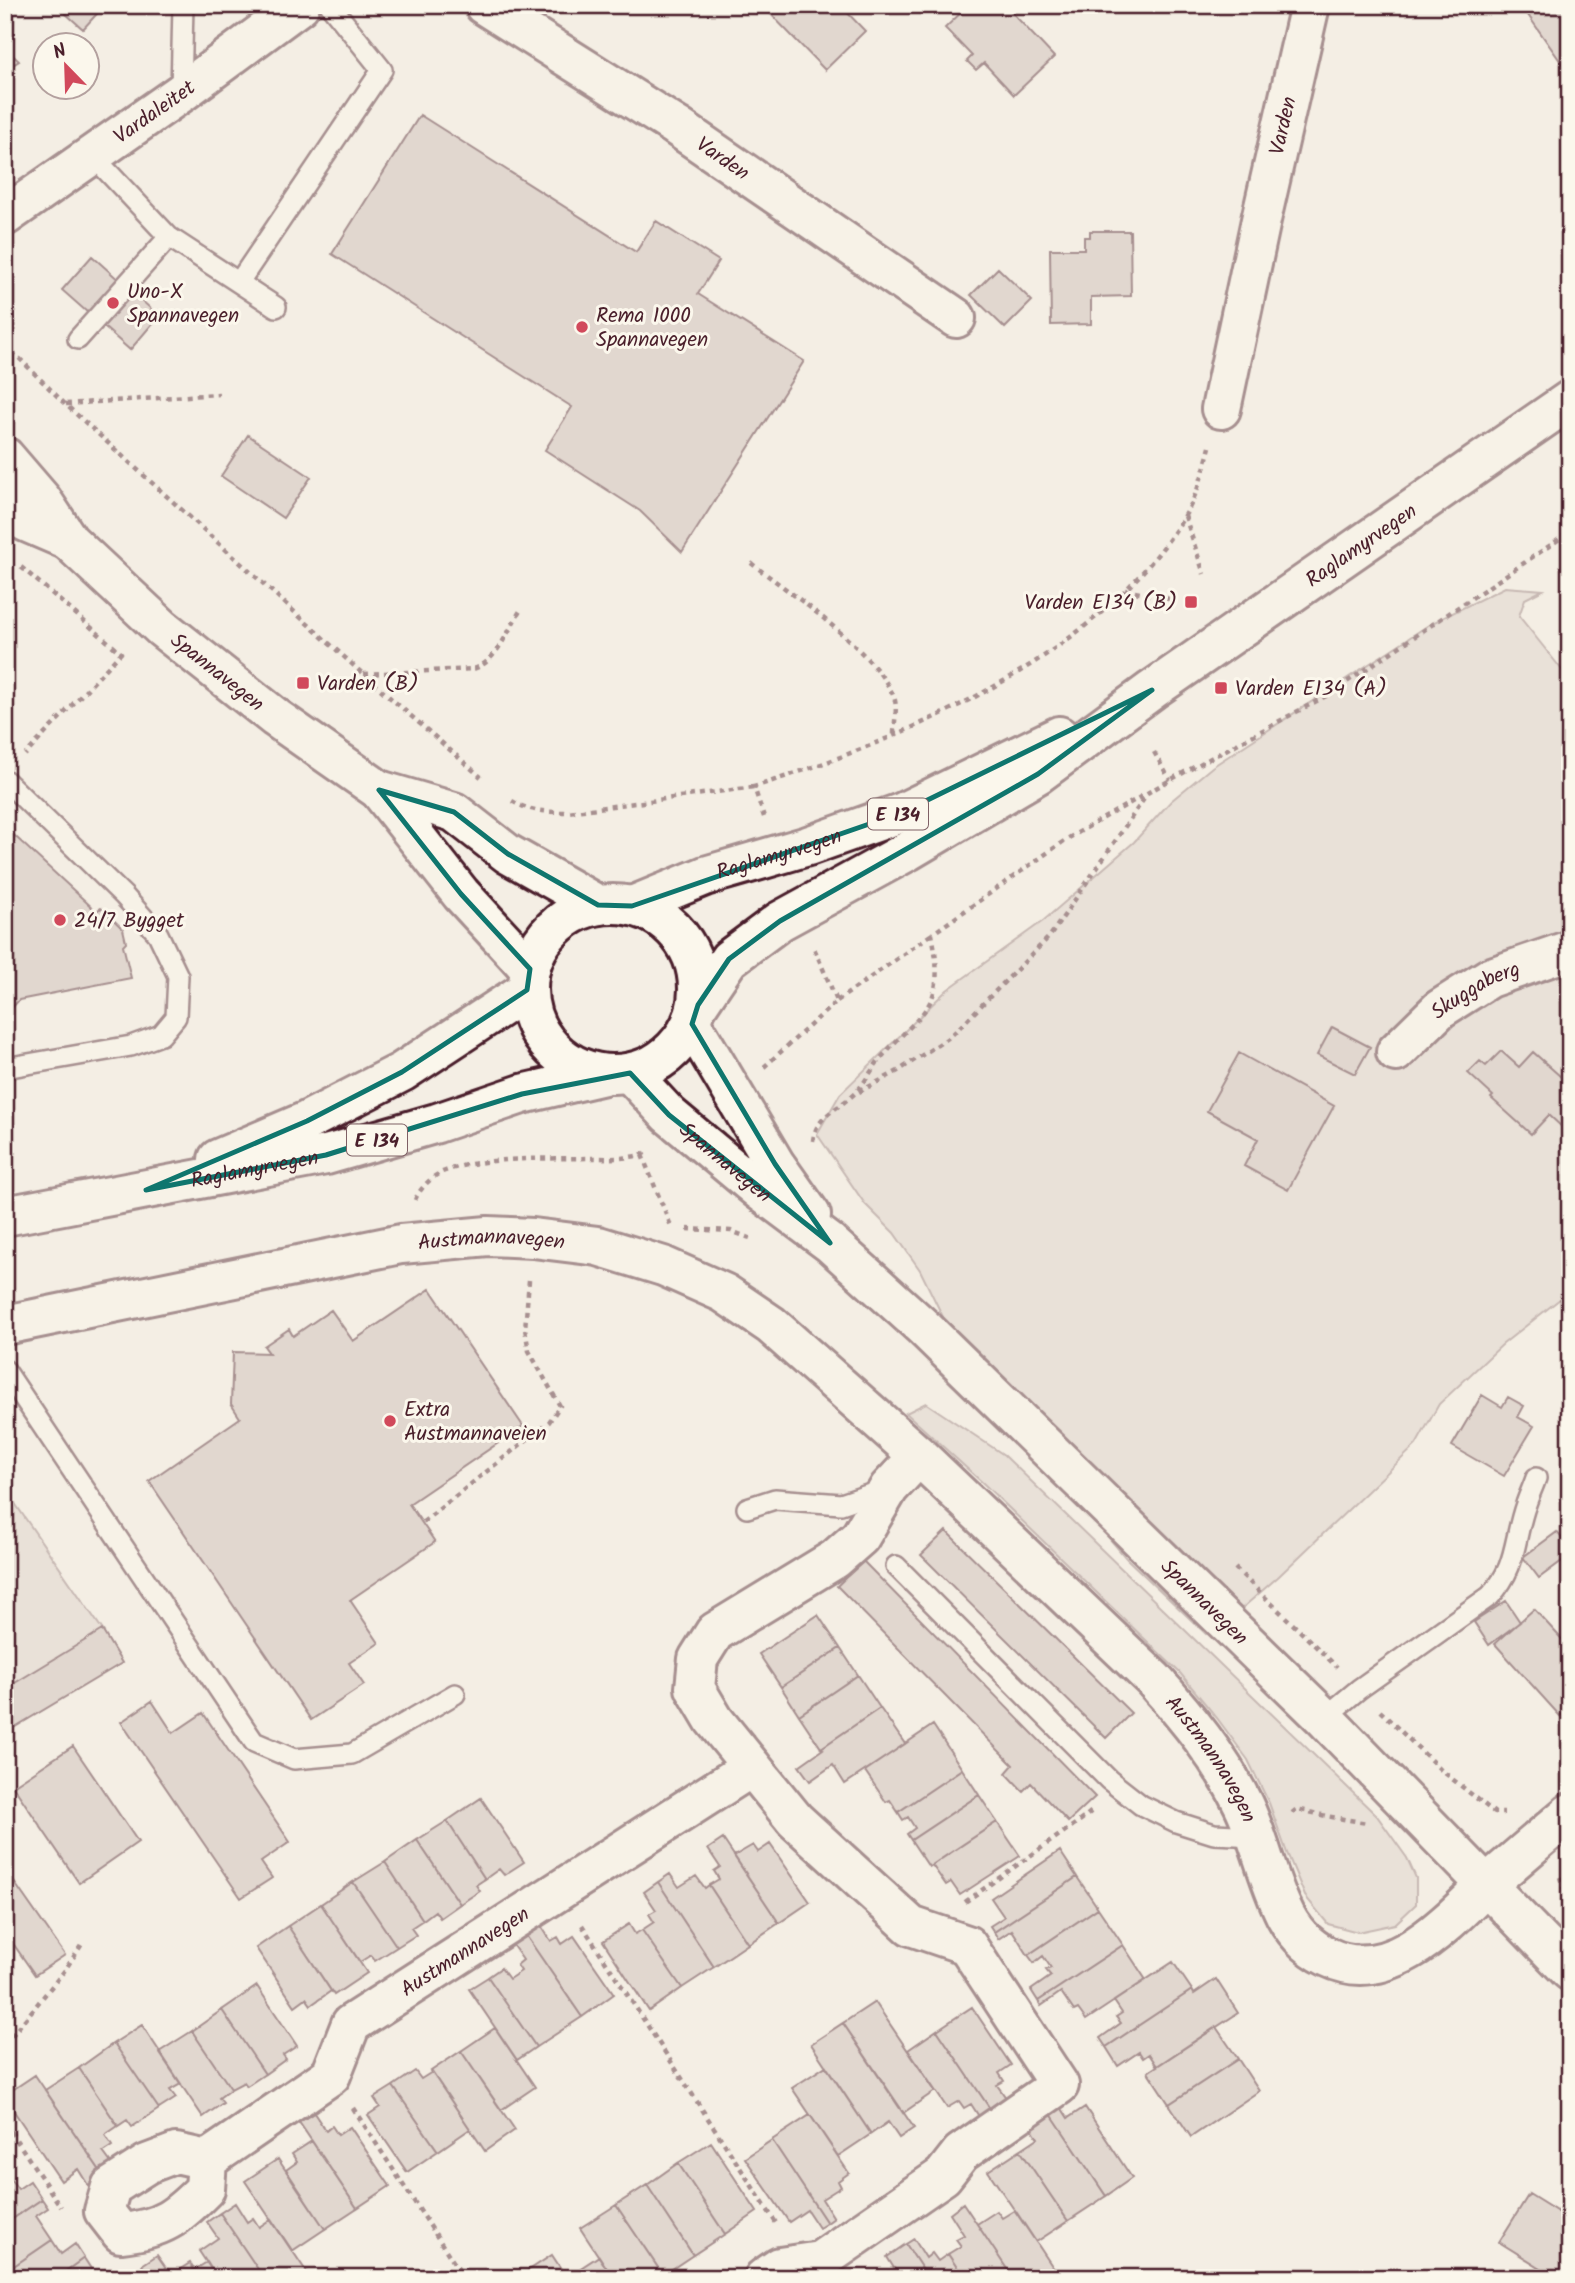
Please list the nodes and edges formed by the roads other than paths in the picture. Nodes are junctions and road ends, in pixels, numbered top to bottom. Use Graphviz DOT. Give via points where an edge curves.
graph roads {
  1 [pos="184,5"];
  2 [pos="300,5"];
  3 [pos="330,5"];
  4 [pos="484,5"];
  5 [pos="1310,5"];
  6 [pos="181,93"];
  7 [pos="92,155"];
  8 [pos="5,216"];
  9 [pos="169,237"];
  10 [pos="239,282"];
  11 [pos="276,307"];
  12 [pos="956,318"];
  13 [pos="78,339"];
  14 [pos="1570,400"];
  15 [pos="1221,409"];
  16 [pos="5,457"];
  17 [pos="5,507"];
  18 [pos="69,541"];
  19 [pos="1152,690"];
  20 [pos="5,780"];
  21 [pos="379,790"];
  22 [pos="615,905"];
  23 [pos="1570,950"];
  24 [pos="529,979"];
  25 [pos="695,1015"];
  26 [pos="1396,1052"];
  27 [pos="5,1068"];
  28 [pos="617,1074"];
  29 [pos="146,1191"];
  30 [pos="5,1216"];
  31 [pos="830,1243"];
  32 [pos="5,1325"];
  33 [pos="5,1370"];
  34 [pos="919,1456"];
  35 [pos="1536,1478"];
  36 [pos="889,1488"];
  37 [pos="747,1508"];
  38 [pos="896,1566"];
  39 [pos="455,1695"];
  40 [pos="1324,1718"];
  41 [pos="752,1767"];
  42 [pos="1570,1813"];
  43 [pos="1256,1836"];
  44 [pos="1486,1885"];
  45 [pos="1570,1971"];
  46 [pos="207,2160"];
  47 [pos="764,2278"];
  1 -- 6 [label="lane"];
  2 -- 6 [label="main road, Vardaleitet"];
  3 -- 10 [label="lane" via="382,70"];
  4 -- 12 [label="main road, Varden" via="676,126"];
  5 -- 15 [label="main road, Varden"];
  6 -- 7 [label="main road, Vardaleitet"];
  7 -- 8 [label="main road, Vardaleitet"];
  7 -- 9 [label="lane"];
  9 -- 10 [label="lane"];
  9 -- 13 [label="lane"];
  10 -- 11 [label="lane"];
  14 -- 19 [label="main road, Raglamyrvegen / E 134"];
  16 -- 18 [label="main road, Spannavegen"];
  17 -- 18 [label="main road, Spannavegen"];
  18 -- 21 [label="main road, Spannavegen" via="162,628 276,718"];
  19 -- 22 [label="main road, Raglamyrvegen / E 134" via="901,813"];
  19 -- 25 [label="main road, Raglamyrvegen / E 134" via="1038,774 780,921 729,959"];
  20 -- 27 [label="lane" via="158,933 178,976 176,1017 161,1035 131,1046"];
  21 -- 22 [label="main road, Spannavegen" via="454,812 508,854"];
  21 -- 24 [label="main road, Spannavegen"];
  22 -- 24 [label="main road, E 134" via="575,913 555,927 539,946"];
  22 -- 25 [label="main road" via="657,915 685,943 699,979"];
  23 -- 26 [label="main road, Skuggaberg" via="1489,978 1440,1009"];
  24 -- 28 [label="main road" via="532,1015 542,1037 559,1056 580,1069"];
  24 -- 29 [label="main road, Raglamyrvegen / E 134" via="436,1050 378,1084 307,1121"];
  25 -- 28 [label="main road, E 134" via="677,1047 656,1064"];
  25 -- 31 [label="main road, Spannavegen" via="775,1164"];
  28 -- 29 [label="main road, Raglamyrvegen / E 134" via="522,1094 326,1155"];
  28 -- 31 [label="main road, Spannavegen"];
  29 -- 30 [label="main road, Raglamyrvegen / E 134"];
  31 -- 40 [label="main road, Spannavegen" via="923,1327"];
  32 -- 34 [label="main road, Austmannavegen" via="401,1244 488,1236 598,1247 663,1266 724,1293 771,1325"];
  33 -- 39 [label="lane" via="254,1742 294,1759 352,1754"];
  34 -- 36 [label="main road"];
  34 -- 43 [label="main road, Austmannavegen" via="1153,1679 1208,1746"];
  35 -- 40 [label="lane" via="1501,1584"];
  36 -- 37 [label="lane" via="841,1504 775,1499"];
  36 -- 41 [label="main road" via="860,1537 835,1559 715,1632 698,1659 695,1688"];
  38 -- 43 [label="lane" via="1141,1805 1214,1834"];
  40 -- 44 [label="main road, Spannavegen"];
  41 -- 46 [label="main road, Austmannavegen" via="351,2024 331,2075"];
  41 -- 47 [label="main road" via="795,1820 911,1926 967,1945 1059,2085 961,2154 943,2176 820,2260 780,2267"];
  42 -- 44 [label="main road, Austmannavegen"];
  43 -- 44 [label="main road, Austmannavegen" via="1283,1911 1298,1935 1312,1950 1360,1966 1387,1961 1414,1948"];
  44 -- 45 [label="main road, Spannavegen"];
}
